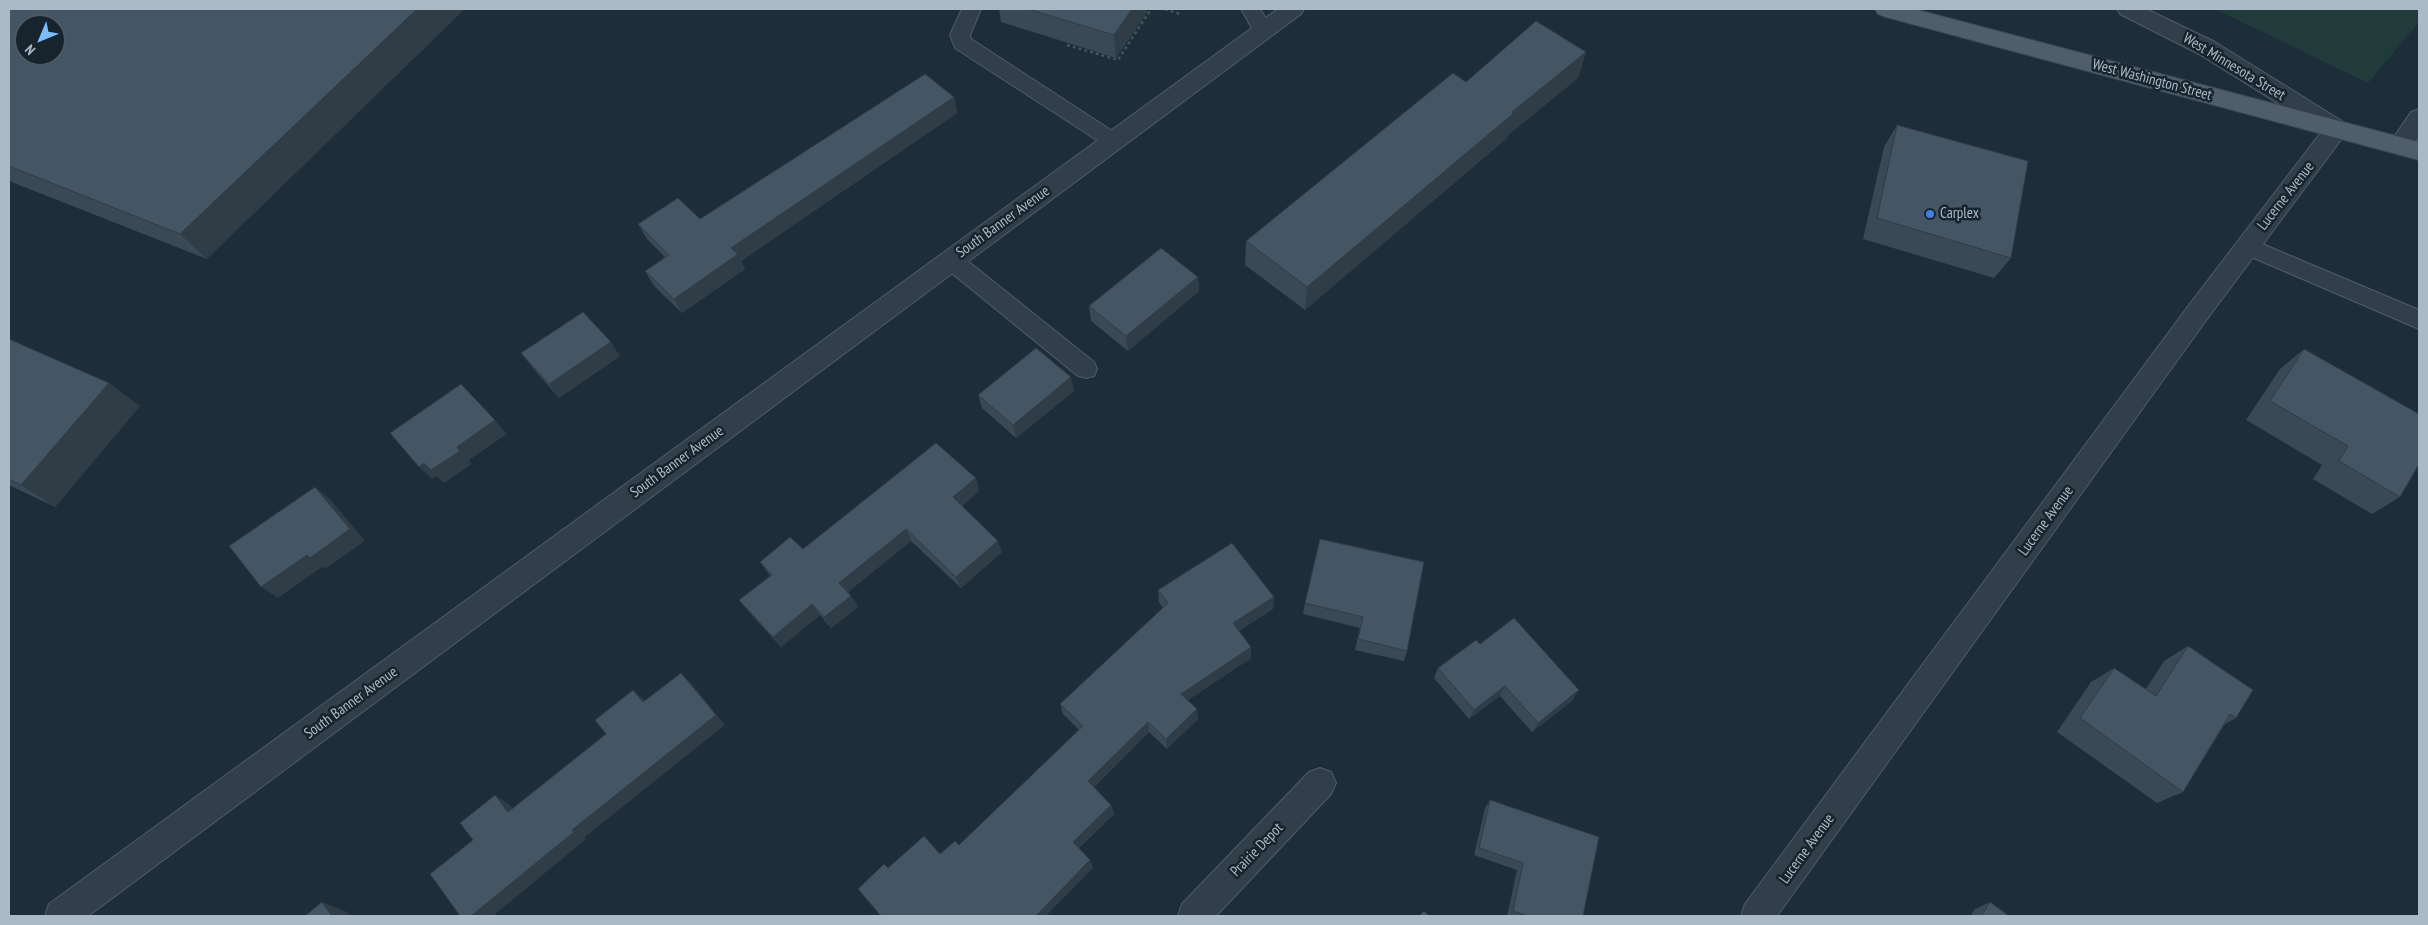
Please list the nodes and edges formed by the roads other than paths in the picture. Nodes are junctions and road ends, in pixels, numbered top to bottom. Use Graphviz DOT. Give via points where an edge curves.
graph roads {
  1 [pos="971,9"];
  2 [pos="1293,9"];
  3 [pos="1886,9"];
  4 [pos="2128,9"];
  5 [pos="1257,20"];
  6 [pos="2419,118"];
  7 [pos="2338,129"];
  8 [pos="1113,141"];
  9 [pos="2409,149"];
  10 [pos="2248,246"];
  11 [pos="951,260"];
  12 [pos="2419,320"];
  13 [pos="1086,369"];
  14 [pos="1320,783"];
  15 [pos="61,916"];
  16 [pos="1194,916"];
  17 [pos="1757,916"];
  1 -- 8 [label="lane" via="960,35 962,43"];
  2 -- 5 [label="street, South Banner Avenue"];
  3 -- 7 [label="main road, West Washington Street"];
  4 -- 7 [label="street, West Minnesota Street" via="2207,48"];
  5 -- 8 [label="street, South Banner Avenue"];
  6 -- 9 [label="street"];
  7 -- 9 [label="main road, West Washington Street"];
  7 -- 10 [label="street, Lucerne Avenue"];
  8 -- 11 [label="street, South Banner Avenue"];
  10 -- 12 [label="lane"];
  10 -- 17 [label="street, Lucerne Avenue"];
  11 -- 13 [label="lane"];
  11 -- 15 [label="street, South Banner Avenue"];
  14 -- 16 [label="street, Prairie Depot"];
}
